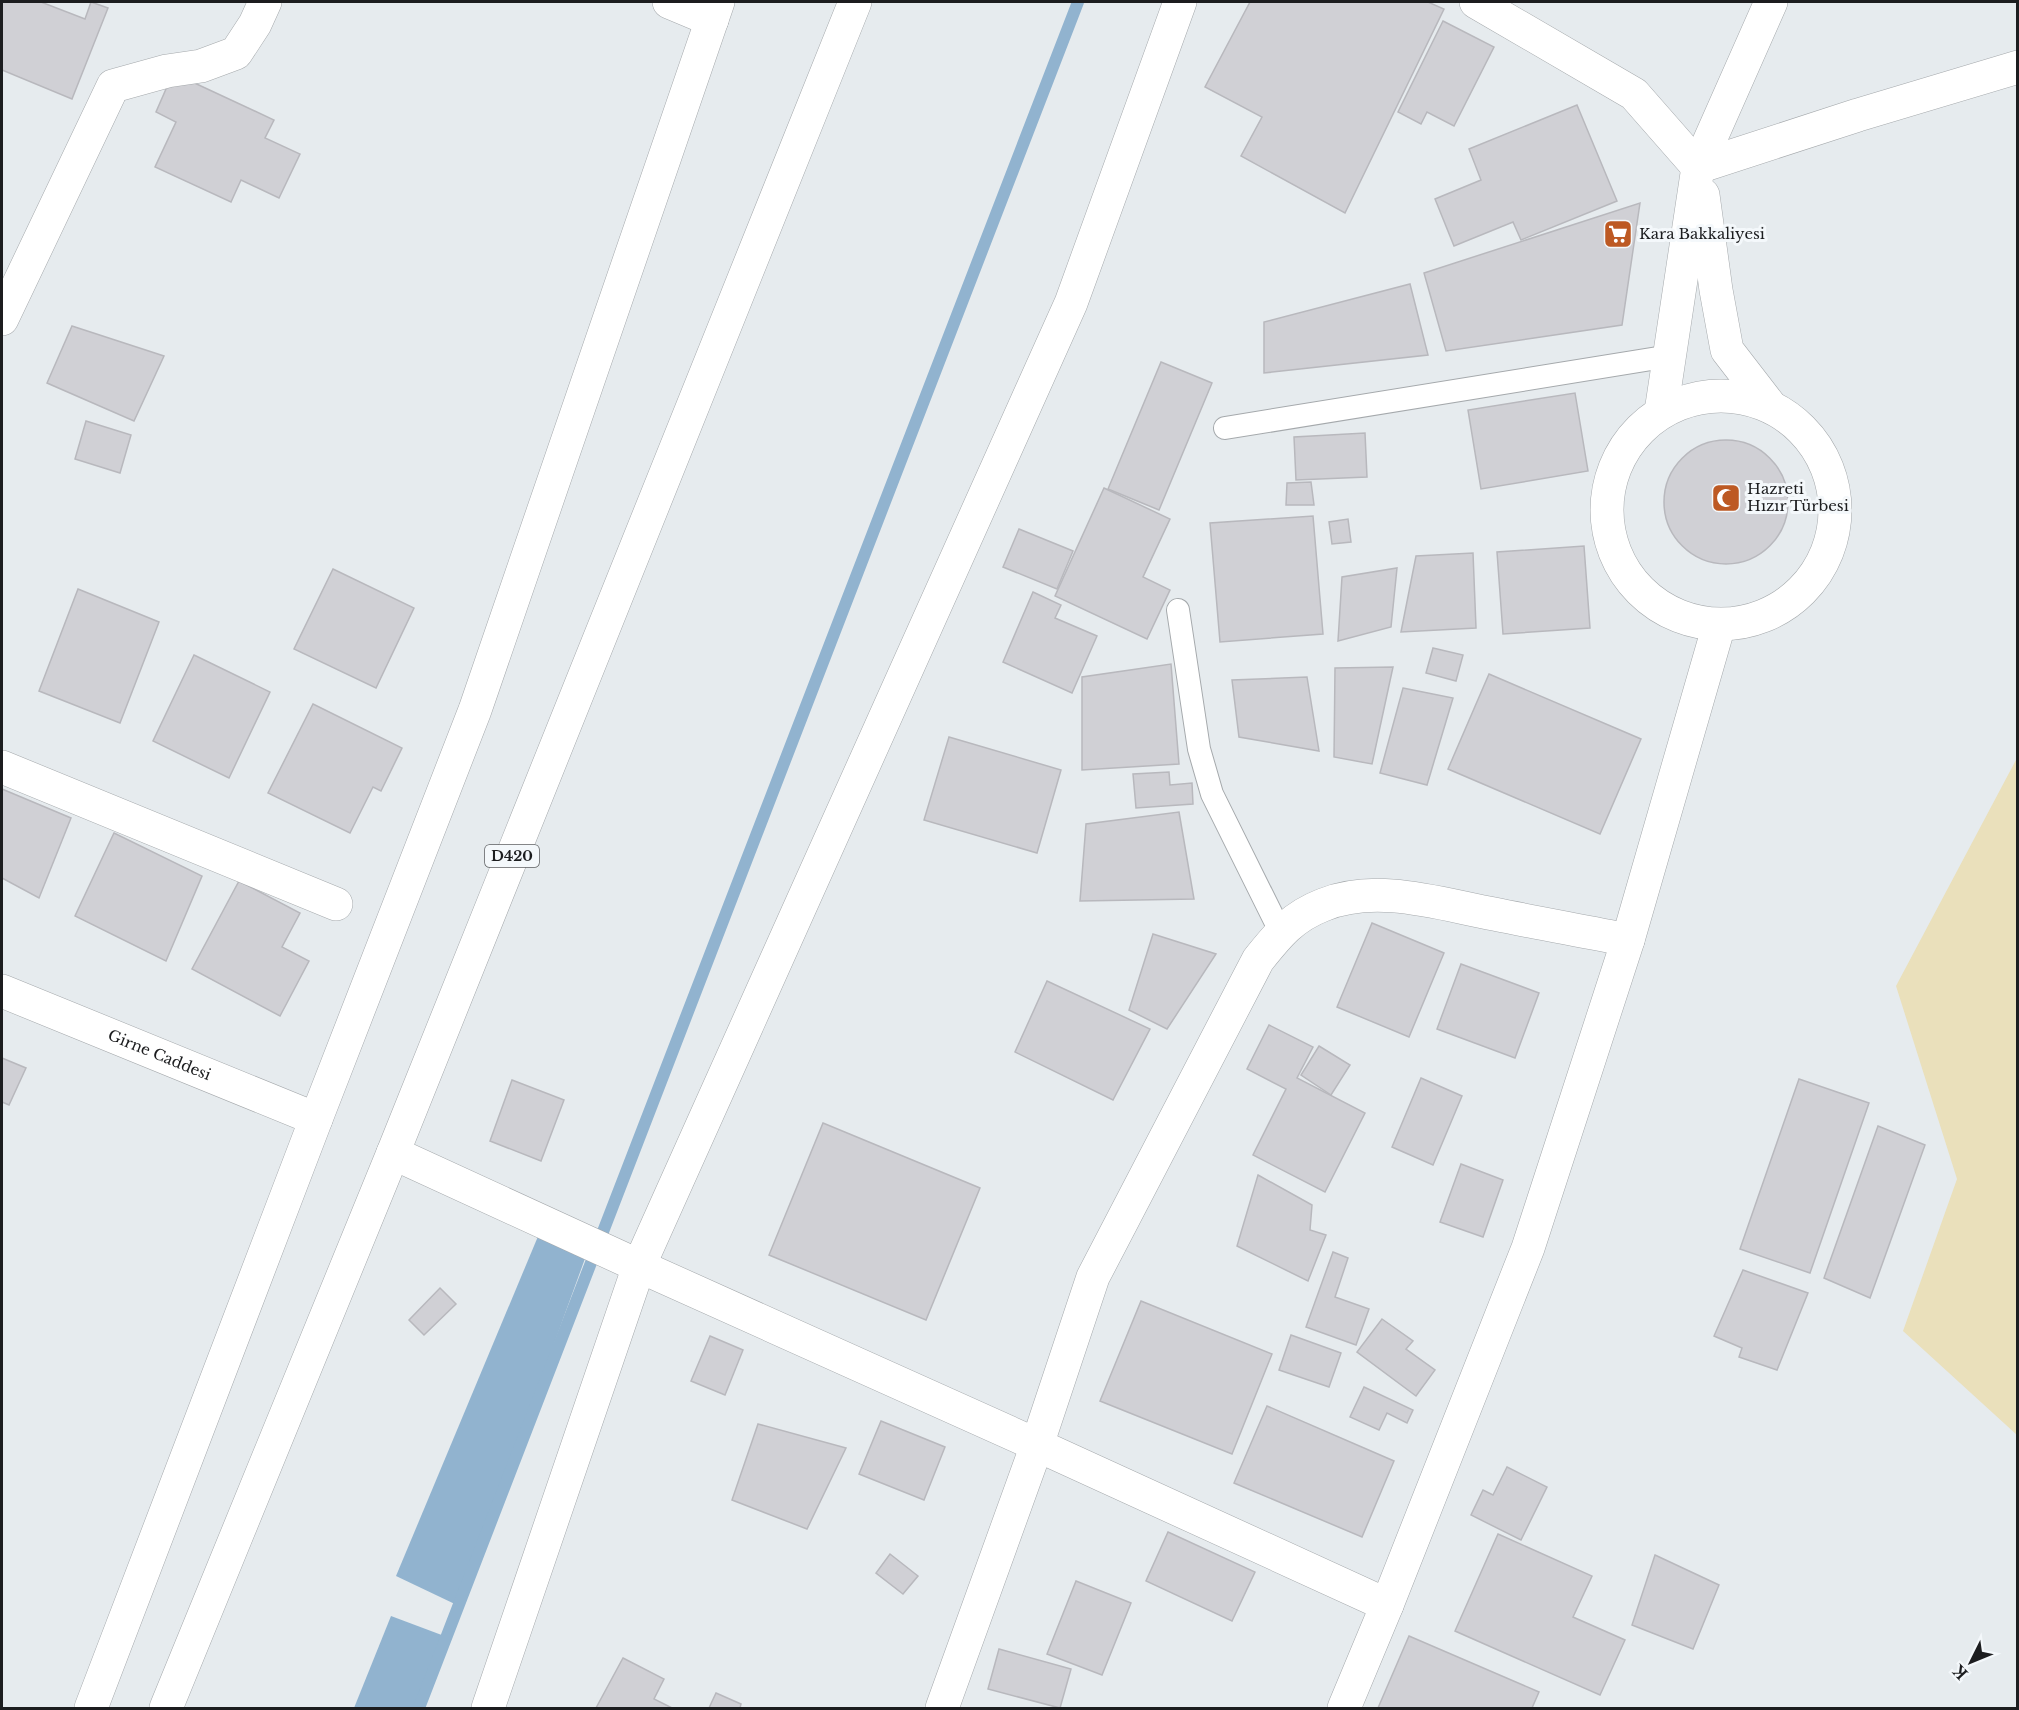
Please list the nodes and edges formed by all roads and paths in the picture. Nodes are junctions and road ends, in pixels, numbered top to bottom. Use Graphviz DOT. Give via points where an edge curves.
graph roads {
  1 [pos="264,2"];
  2 [pos="669,2"];
  3 [pos="855,2"];
  4 [pos="1180,2"];
  5 [pos="1476,2"];
  6 [pos="1771,2"];
  7 [pos="715,11"];
  8 [pos="2018,67"];
  9 [pos="1698,167"];
  10 [pos="2,319"];
  11 [pos="1670,356"];
  12 [pos="1770,407"];
  13 [pos="1661,412"];
  14 [pos="1226,428"];
  15 [pos="1178,610"];
  16 [pos="1719,625"];
  17 [pos="2,767"];
  18 [pos="336,904"];
  19 [pos="1280,931"];
  20 [pos="1628,940"];
  21 [pos="2,991"];
  22 [pos="316,1119"];
  23 [pos="393,1153"];
  24 [pos="639,1266"];
  25 [pos="1037,1445"];
  26 [pos="1388,1605"];
  27 [pos="92,1708"];
  28 [pos="166,1708"];
  29 [pos="488,1708"];
  30 [pos="942,1708"];
  31 [pos="1344,1708"];
  1 -- 10 [label="street" via="236,53 201,66 112,86"];
  2 -- 7 [label="street"];
  3 -- 23 [label="street, D420"];
  4 -- 24 [label="street" via="1071,303"];
  5 -- 9 [label="street" via="1634,94"];
  6 -- 9 [label="street"];
  7 -- 22 [label="street" via="475,710"];
  8 -- 9 [label="street"];
  9 -- 11 [label="street"];
  9 -- 12 [label="street" via="1727,350"];
  11 -- 13 [label="street"];
  11 -- 14 [label="lane"];
  12 -- 13 [label="street" via="1734,396 1696,399"];
  12 -- 16 [label="street" via="1802,429 1825,461 1836,499 1833,537 1818,573 1792,601 1757,620"];
  13 -- 16 [label="street" via="1633,436 1614,468 1606,504 1611,540 1626,573 1650,601 1683,619"];
  15 -- 19 [label="lane" via="1198,749 1212,794"];
  16 -- 20 [label="street"];
  17 -- 18 [label="street"];
  19 -- 20 [label="street" via="1325,904 1351,897 1394,895"];
  19 -- 25 [label="street" via="1258,960 1093,1277"];
  20 -- 26 [label="street" via="1528,1248"];
  21 -- 22 [label="street, Girne Caddesi"];
  22 -- 27 [label="street"];
  23 -- 24 [label="street"];
  23 -- 28 [label="street, D420"];
  24 -- 25 [label="street"];
  24 -- 29 [label="street"];
  25 -- 26 [label="street"];
  25 -- 30 [label="street"];
  26 -- 31 [label="street"];
}
